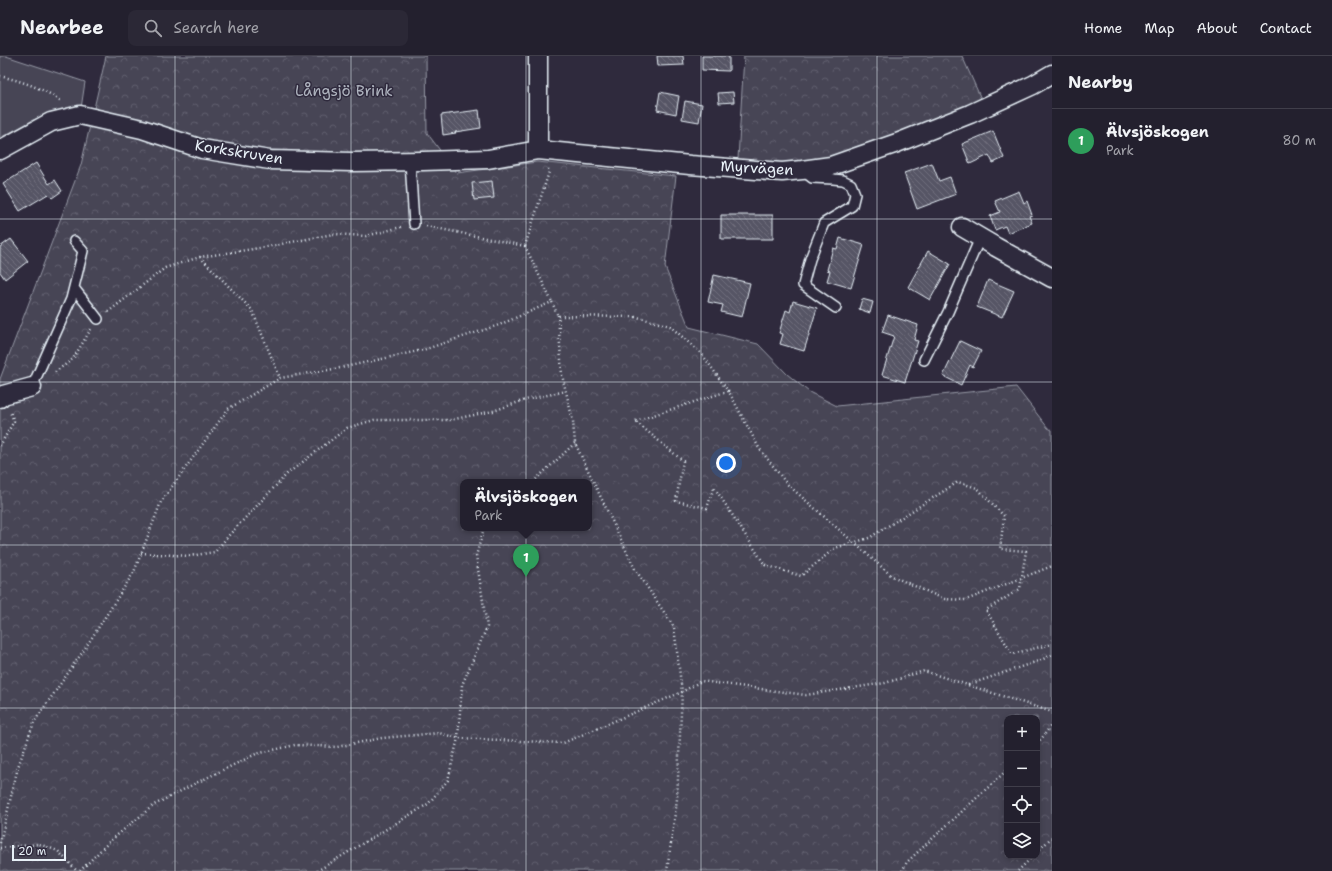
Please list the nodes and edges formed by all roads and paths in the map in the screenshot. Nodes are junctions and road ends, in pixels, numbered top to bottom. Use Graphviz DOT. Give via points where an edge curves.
graph roads {
  1 [pos="538,56"];
  2 [pos="1052,74"];
  3 [pos="0,76"];
  4 [pos="80,115"];
  5 [pos="0,150"];
  6 [pos="538,150"];
  7 [pos="410,161"];
  8 [pos="802,170"];
  9 [pos="414,224"];
  10 [pos="962,227"];
  11 [pos="980,238"];
  12 [pos="74,241"];
  13 [pos="525,246"];
  14 [pos="200,256"];
  15 [pos="1052,278"];
  16 [pos="74,288"];
  17 [pos="552,302"];
  18 [pos="836,308"];
  19 [pos="558,316"];
  20 [pos="98,319"];
  21 [pos="924,360"];
  22 [pos="280,378"];
  23 [pos="32,387"];
  24 [pos="566,391"];
  25 [pos="728,391"];
  26 [pos="1,396"];
  27 [pos="576,443"];
  28 [pos="0,446"];
  29 [pos="536,479"];
  30 [pos="483,531"];
  31 [pos="854,543"];
  32 [pos="141,553"];
  33 [pos="1052,566"];
  34 [pos="1022,578"];
  35 [pos="1052,644"];
  36 [pos="1052,655"];
  37 [pos="967,686"];
  38 [pos="682,692"];
  39 [pos="1052,712"];
  40 [pos="1052,724"];
  41 [pos="458,738"];
  42 [pos="1040,739"];
  43 [pos="1004,773"];
  44 [pos="1052,838"];
  45 [pos="0,843"];
  46 [pos="0,848"];
  47 [pos="1040,849"];
  48 [pos="1030,859"];
  49 [pos="78,871"];
  50 [pos="317,871"];
  51 [pos="668,871"];
  52 [pos="902,871"];
  53 [pos="1018,871"];
  1 -- 6 [label="street"];
  2 -- 8 [label="street, Myrvägen" via="970,114 897,143 831,166"];
  3 -- 4 [label="path" via="23,81 55,97"];
  4 -- 5 [label="street, Korkskruven" via="50,122"];
  4 -- 7 [label="street, Korkskruven" via="142,129 202,149 270,160"];
  6 -- 7 [label="street, Korkskruven" via="488,158"];
  6 -- 8 [label="street, Myrvägen" via="782,172"];
  6 -- 13 [label="path" via="549,172"];
  7 -- 9 [label="lane"];
  8 -- 18 [label="lane" via="812,178 843,180 851,184 855,194 852,206 824,223 810,258 803,285"];
  9 -- 13 [label="path"];
  9 -- 14 [label="path" via="366,236 333,234 266,248"];
  10 -- 11 [label="street"];
  11 -- 15 [label="street"];
  11 -- 21 [label="lane"];
  12 -- 16 [label="lane" via="83,251"];
  13 -- 17 [label="path"];
  14 -- 20 [label="path" via="165,268"];
  14 -- 22 [label="path" via="252,310"];
  16 -- 20 [label="lane"];
  16 -- 23 [label="lane" via="72,299"];
  17 -- 19 [label="path"];
  17 -- 22 [label="path" via="499,325 423,350"];
  19 -- 24 [label="path" via="562,375"];
  19 -- 25 [label="path" via="637,317 670,326 702,354"];
  20 -- 23 [label="path" via="73,359"];
  22 -- 32 [label="path" via="228,410 161,502"];
  23 -- 26 [label="street"];
  24 -- 27 [label="path"];
  24 -- 32 [label="path" via="450,420 374,420 347,428 287,474 215,552 189,556"];
  25 -- 31 [label="path" via="759,448 787,484"];
  25 -- 31 [label="path" via="635,421 683,461 676,501 707,508 714,487 765,565 801,576 835,548"];
  26 -- 28 [label="path" via="14,421"];
  27 -- 29 [label="path"];
  27 -- 38 [label="path" via="635,569 674,627"];
  30 -- 41 [label="path" via="476,556 486,627 462,685"];
  31 -- 34 [label="path" via="892,576 944,599 966,600"];
  31 -- 34 [label="path" via="869,538 958,482 977,488 1004,516 1000,549 1026,551"];
  32 -- 45 [label="path" via="134,572 34,722 18,767"];
  33 -- 34 [label="path"];
  34 -- 35 [label="path" via="1020,589 986,610 1012,654"];
  36 -- 37 [label="path"];
  37 -- 38 [label="path" via="924,671 885,683 806,695 701,681"];
  37 -- 39 [label="path"];
  38 -- 41 [label="path" via="563,743"];
  38 -- 51 [label="path" via="677,799"];
  40 -- 42 [label="path"];
  41 -- 49 [label="path" via="439,733 382,738 337,747 294,745 256,754 154,805"];
  41 -- 50 [label="path" via="448,780 428,804"];
  43 -- 52 [label="path" via="907,862"];
  44 -- 47 [label="path"];
  46 -- 49 [label="path" via="39,844 58,851"];
  48 -- 53 [label="path"];
}
